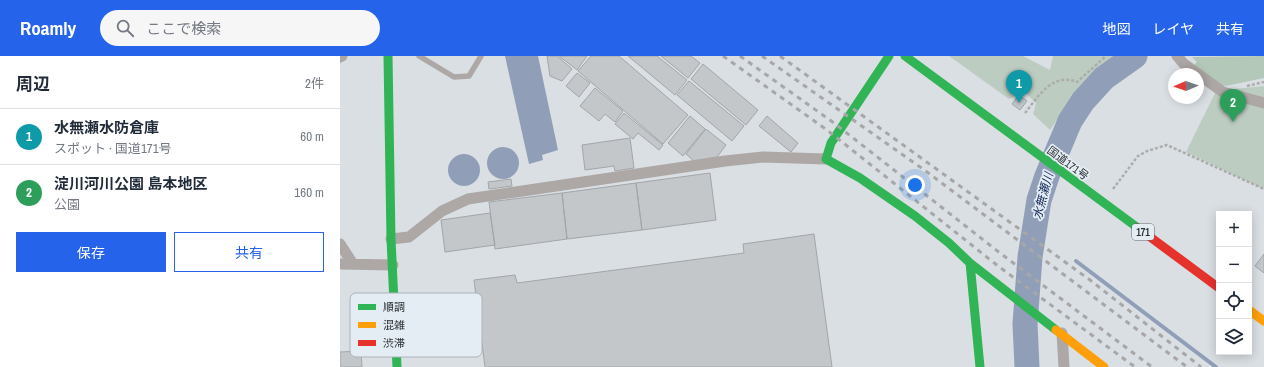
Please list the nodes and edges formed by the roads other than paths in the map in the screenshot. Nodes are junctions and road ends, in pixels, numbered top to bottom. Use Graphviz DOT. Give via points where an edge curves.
graph roads {
  1 [pos="388,56"];
  2 [pos="419,56"];
  3 [pos="481,56"];
  4 [pos="889,56"];
  5 [pos="905,56"];
  6 [pos="1181,60"];
  7 [pos="1264,103"];
  8 [pos="826,159"];
  9 [pos="391,239"];
  10 [pos="340,244"];
  11 [pos="970,263"];
  12 [pos="340,264"];
  13 [pos="352,264"];
  14 [pos="393,265"];
  15 [pos="1216,286"];
  16 [pos="394,293"];
  17 [pos="1252,312"];
  18 [pos="1264,321"];
  19 [pos="1062,333"];
  20 [pos="397,357"];
  21 [pos="397,367"];
  22 [pos="980,367"];
  23 [pos="1064,367"];
  24 [pos="1104,367"];
  1 -- 9 [label="main road"];
  2 -- 3 [label="lane" via="454,77 470,76"];
  4 -- 8 [label="main road" via="831,143"];
  5 -- 15 [label="main road, 国道171号 / 171"];
  6 -- 7 [label="street" via="1223,92"];
  8 -- 9 [label="street" via="763,157 725,160 468,199 442,211 409,237"];
  8 -- 11 [label="main road" via="838,164 902,206 951,244"];
  9 -- 14 [label="main road"];
  10 -- 13 [label="street"];
  11 -- 19 [label="main road"];
  11 -- 22 [label="main road"];
  12 -- 13 [label="street"];
  13 -- 14 [label="street"];
  14 -- 16 [label="main road"];
  17 -- 18 [label="main road"];
  19 -- 23 [label="street"];
  19 -- 24 [label="main road"];
  20 -- 21 [label="main road"];
}
